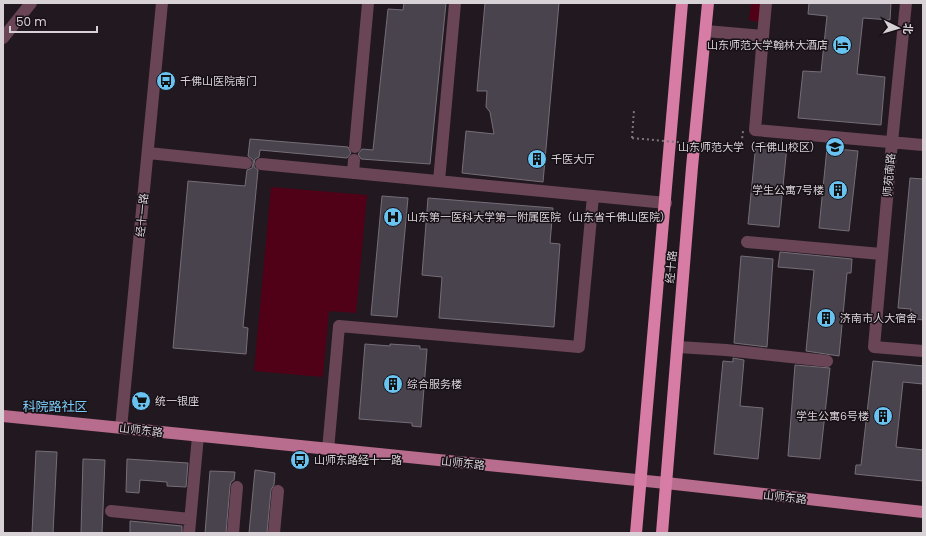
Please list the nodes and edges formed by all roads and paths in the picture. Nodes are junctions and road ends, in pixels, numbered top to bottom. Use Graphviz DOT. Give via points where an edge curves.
graph roads {
  1 [pos="31,3"];
  2 [pos="162,3"];
  3 [pos="368,3"];
  4 [pos="455,3"];
  5 [pos="682,3"];
  6 [pos="708,3"];
  7 [pos="766,3"];
  8 [pos="906,3"];
  9 [pos="706,31"];
  10 [pos="763,36"];
  11 [pos="3,38"];
  12 [pos="634,110"];
  13 [pos="892,142"];
  14 [pos="923,144"];
  15 [pos="355,147"];
  16 [pos="741,148"];
  17 [pos="148,153"];
  18 [pos="354,160"];
  19 [pos="246,163"];
  20 [pos="261,164"];
  21 [pos="353,173"];
  22 [pos="439,182"];
  23 [pos="592,196"];
  24 [pos="666,203"];
  25 [pos="747,242"];
  26 [pos="881,254"];
  27 [pos="678,347"];
  28 [pos="923,351"];
  29 [pos="827,360"];
  30 [pos="3,416"];
  31 [pos="121,428"];
  32 [pos="198,436"];
  33 [pos="328,450"];
  34 [pos="641,481"];
  35 [pos="666,483"];
  36 [pos="237,488"];
  37 [pos="278,491"];
  38 [pos="111,511"];
  39 [pos="923,512"];
  40 [pos="190,520"];
  41 [pos="189,533"];
  42 [pos="233,533"];
  43 [pos="274,533"];
  44 [pos="636,533"];
  45 [pos="662,533"];
  1 -- 11 [label="street"];
  2 -- 17 [label="street, 经十一路"];
  3 -- 15 [label="street"];
  4 -- 22 [label="street"];
  5 -- 24 [label="highway, 经十路"];
  6 -- 9 [label="highway, 经十路"];
  7 -- 10 [label="street"];
  8 -- 13 [label="street, 师苑南路"];
  9 -- 10 [label="street"];
  9 -- 27 [label="highway, 经十路"];
  10 -- 13 [label="street" via="755,130"];
  12 -- 16 [label="path, bridge" via="632,138"];
  13 -- 14 [label="street"];
  13 -- 26 [label="street, 师苑南路"];
  17 -- 19 [label="street"];
  17 -- 31 [label="street, 经十一路"];
  18 -- 21 [label="street"];
  20 -- 21 [label="street"];
  21 -- 22 [label="street"];
  22 -- 23 [label="street"];
  23 -- 24 [label="street"];
  23 -- 33 [label="street" via="579,347 339,326"];
  24 -- 34 [label="highway, 经十路"];
  25 -- 26 [label="street"];
  26 -- 28 [label="street, 师苑南路" via="874,347"];
  27 -- 29 [label="street"];
  27 -- 35 [label="highway, 经十路"];
  30 -- 31 [label="main road, 山师东路"];
  31 -- 32 [label="main road, 山师东路"];
  32 -- 33 [label="main road, 山师东路"];
  32 -- 40 [label="street"];
  33 -- 34 [label="main road, 山师东路"];
  34 -- 35 [label="main road, 山师东路"];
  34 -- 44 [label="highway, 经十路"];
  35 -- 39 [label="main road, 山师东路"];
  35 -- 45 [label="highway, 经十路"];
  36 -- 42 [label="street"];
  37 -- 43 [label="street"];
  38 -- 40 [label="street"];
  40 -- 41 [label="street"];
}
